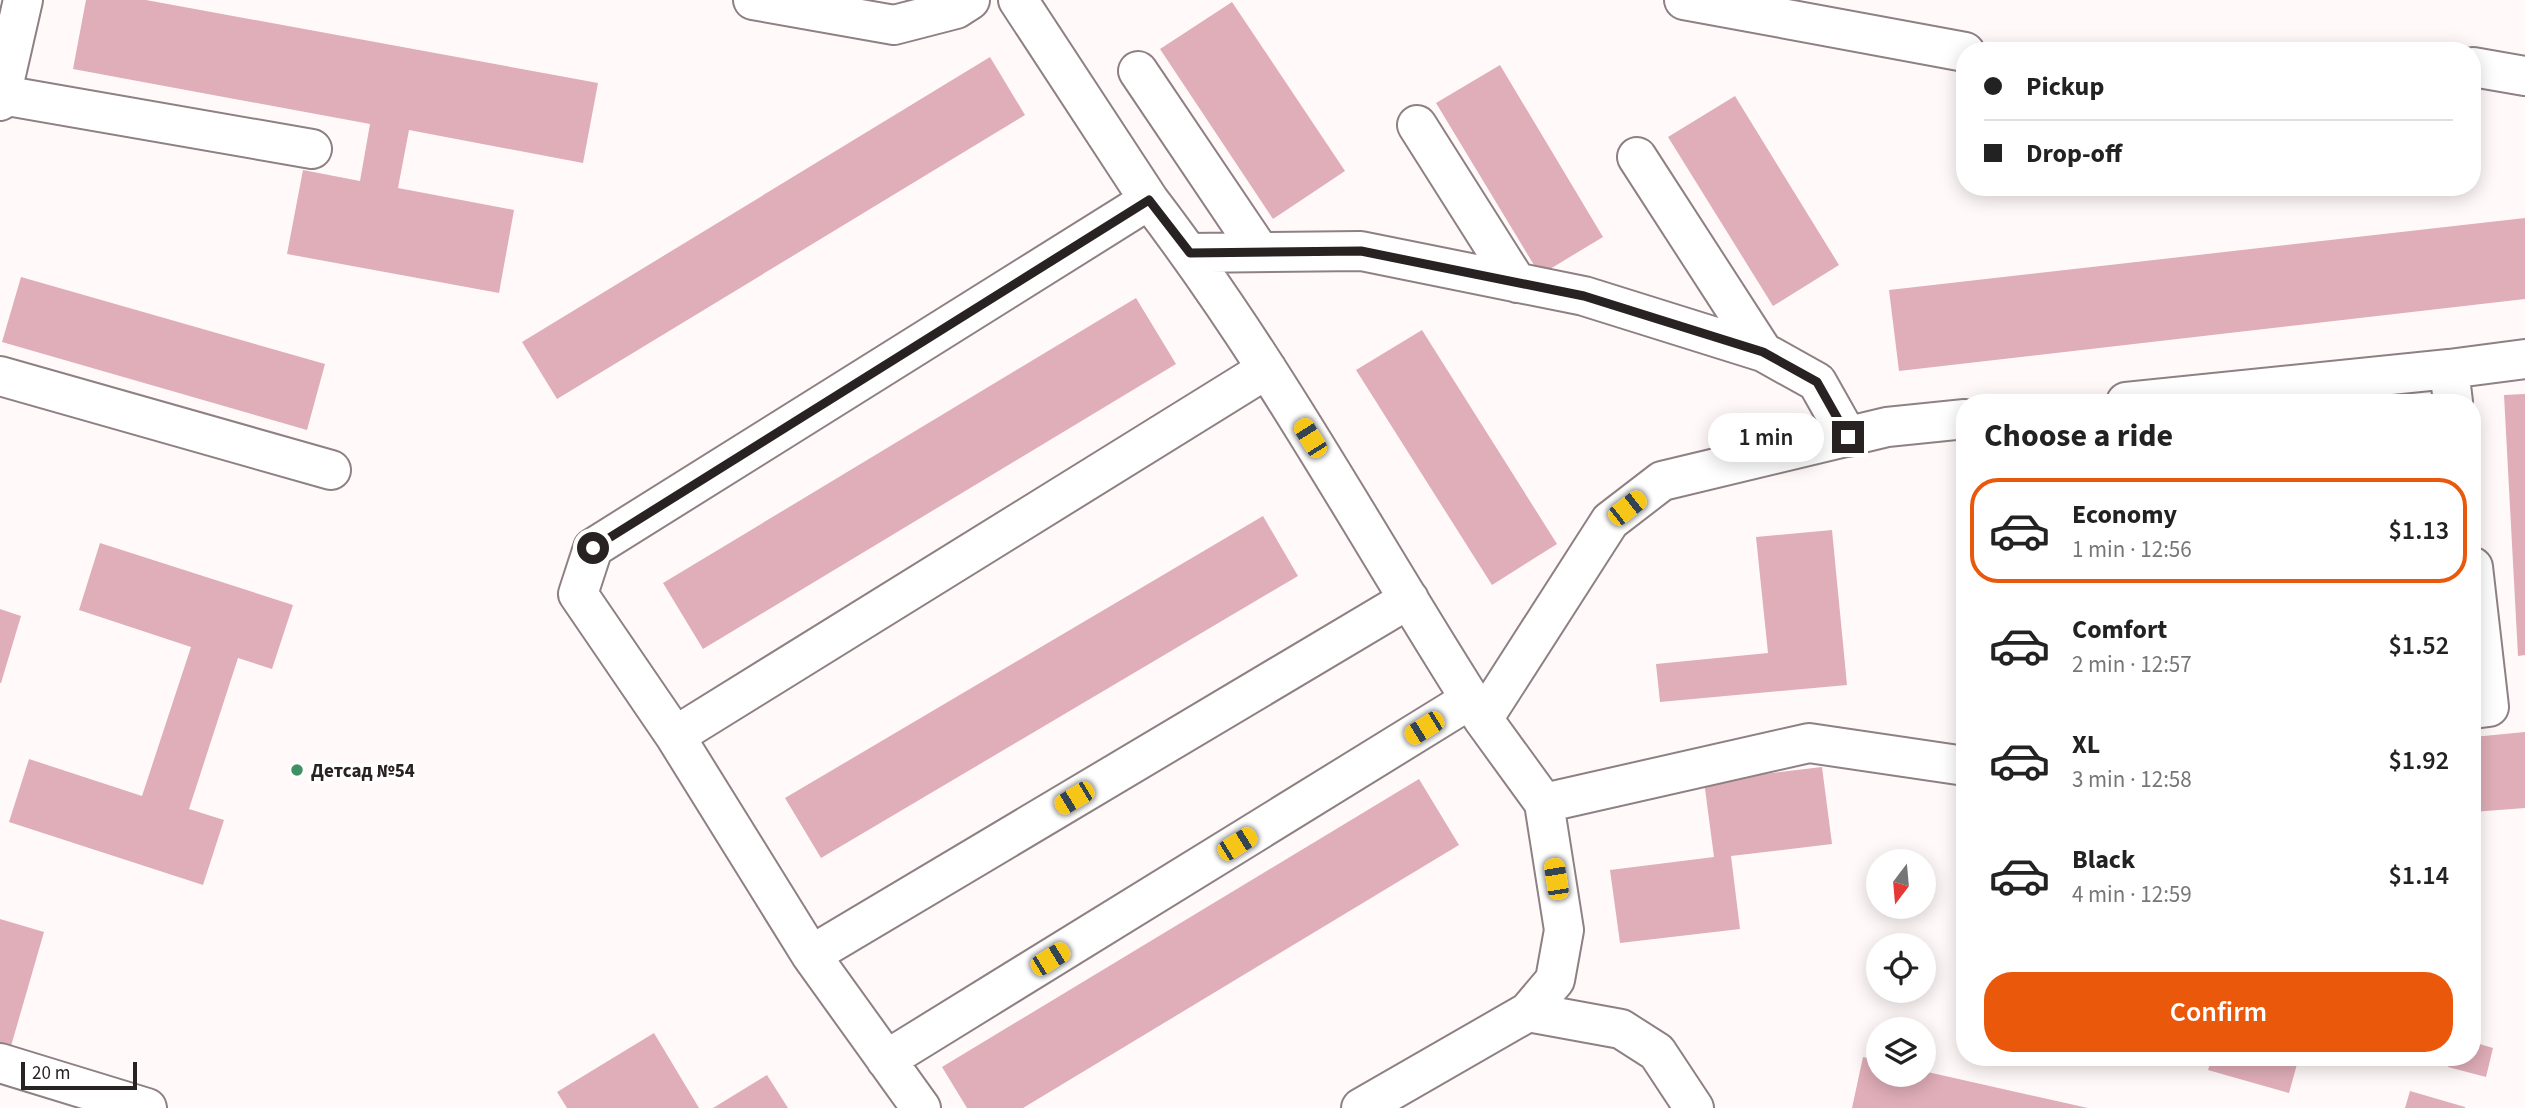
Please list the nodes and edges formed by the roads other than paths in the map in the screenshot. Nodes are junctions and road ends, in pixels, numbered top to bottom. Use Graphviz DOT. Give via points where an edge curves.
graph roads {
  1 [pos="23,0"];
  2 [pos="753,0"];
  3 [pos="971,0"];
  4 [pos="1018,0"];
  5 [pos="1684,0"];
  6 [pos="1956,50"];
  7 [pos="2481,68"];
  8 [pos="1138,71"];
  9 [pos="2525,76"];
  10 [pos="1,98"];
  11 [pos="1416,125"];
  12 [pos="312,149"];
  13 [pos="1637,157"];
  14 [pos="1149,200"];
  15 [pos="1260,252"];
  16 [pos="1190,253"];
  17 [pos="1517,282"];
  18 [pos="1763,352"];
  19 [pos="2525,359"];
  20 [pos="1267,369"];
  21 [pos="0,376"];
  22 [pos="2451,386"];
  23 [pos="2288,394"];
  24 [pos="1956,420"];
  25 [pos="1848,437"];
  26 [pos="331,470"];
  27 [pos="1409,599"];
  28 [pos="2481,637"];
  29 [pos="2481,708"];
  30 [pos="1477,709"];
  31 [pos="675,736"];
  32 [pos="1956,765"];
  33 [pos="1544,803"];
  34 [pos="811,955"];
  35 [pos="1528,1012"];
  36 [pos="886,1060"];
  37 [pos="0,1063"];
  38 [pos="147,1108"];
  39 [pos="921,1108"];
  40 [pos="1361,1108"];
  41 [pos="1694,1108"];
  1 -- 10 [label="street"];
  2 -- 3 [label="street" via="894,25 956,9"];
  4 -- 14 [label="street"];
  5 -- 6 [label="street"];
  7 -- 9 [label="street"];
  8 -- 15 [label="street"];
  10 -- 12 [label="street"];
  11 -- 17 [label="street"];
  13 -- 18 [label="street"];
  14 -- 16 [label="street"];
  14 -- 31 [label="street" via="593,548 578,594"];
  15 -- 16 [label="street"];
  15 -- 17 [label="street" via="1361,251"];
  16 -- 20 [label="street"];
  17 -- 18 [label="street" via="1584,296"];
  18 -- 25 [label="street" via="1817,382"];
  19 -- 22 [label="street"];
  20 -- 27 [label="street"];
  20 -- 31 [label="street"];
  21 -- 26 [label="street"];
  22 -- 23 [label="street"];
  24 -- 25 [label="street" via="1887,427"];
  25 -- 30 [label="street" via="1662,481 1610,521"];
  27 -- 30 [label="street"];
  27 -- 34 [label="street"];
  28 -- 29 [label="street" via="2489,707"];
  30 -- 33 [label="street"];
  30 -- 36 [label="street"];
  31 -- 34 [label="street"];
  32 -- 33 [label="street" via="1809,743"];
  33 -- 35 [label="street" via="1564,930 1555,980"];
  34 -- 36 [label="street"];
  35 -- 40 [label="street"];
  35 -- 41 [label="street" via="1621,1029 1657,1052"];
  36 -- 39 [label="street"];
  37 -- 38 [label="street"];
}
